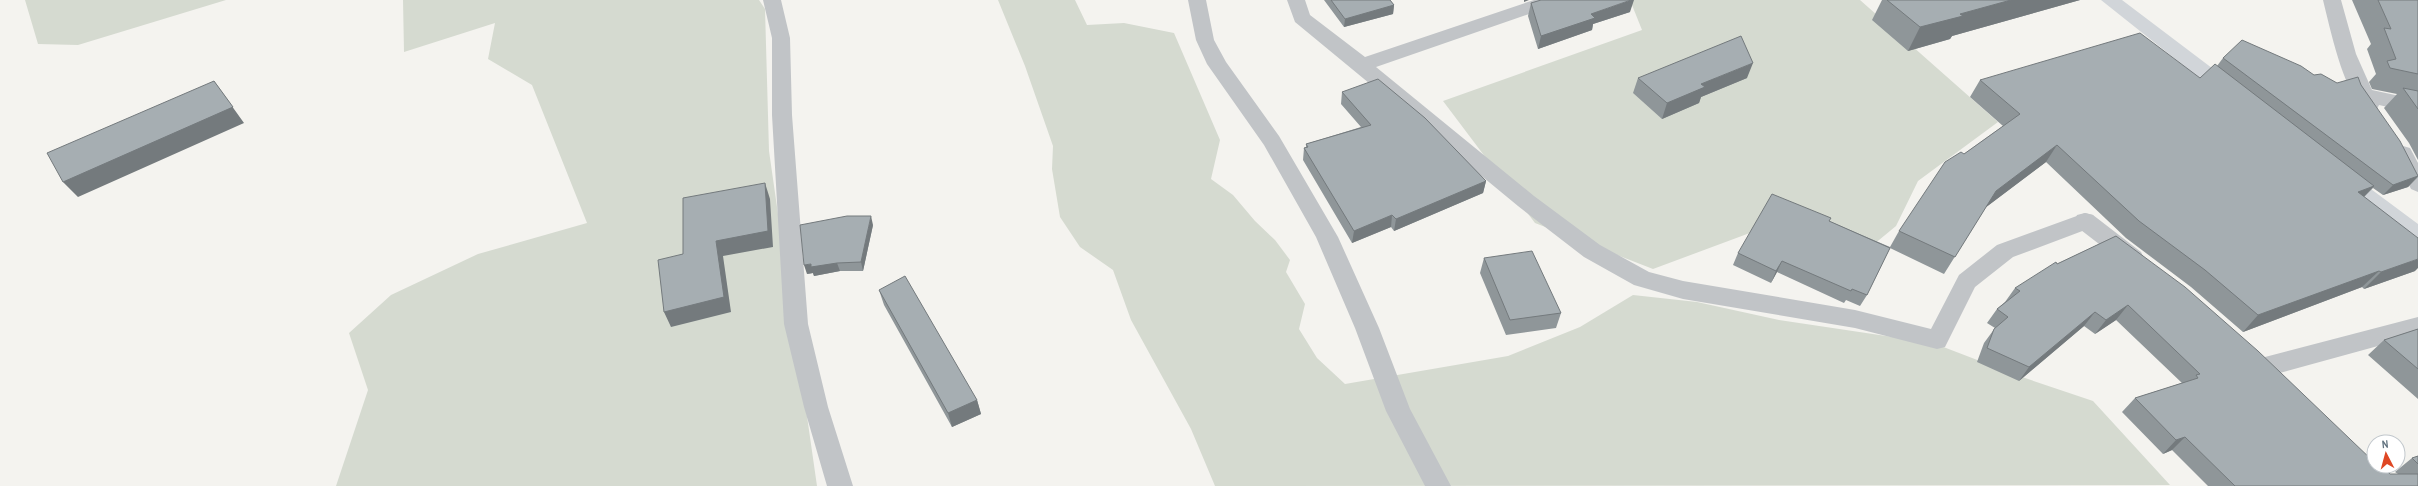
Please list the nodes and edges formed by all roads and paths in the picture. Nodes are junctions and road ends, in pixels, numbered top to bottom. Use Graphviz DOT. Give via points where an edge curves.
graph roads {
  1 [pos="772,0"];
  2 [pos="1197,0"];
  3 [pos="1296,0"];
  4 [pos="1552,0"];
  5 [pos="2110,0"];
  6 [pos="2332,0"];
  7 [pos="1362,65"];
  8 [pos="2363,95"];
  9 [pos="2247,105"];
  10 [pos="2418,107"];
  11 [pos="2380,119"];
  12 [pos="2393,137"];
  13 [pos="2323,163"];
  14 [pos="2418,184"];
  15 [pos="2418,236"];
  16 [pos="2152,271"];
  17 [pos="2418,326"];
  18 [pos="2247,351"];
  19 [pos="2265,367"];
  20 [pos="2282,383"];
  21 [pos="840,486"];
  22 [pos="1438,486"];
  1 -- 21 [label="street" via="781,38 782,115 796,324 816,407"];
  2 -- 22 [label="street" via="1205,40 1216,64 1272,141 1327,237 1367,328 1398,411"];
  3 -- 7 [label="street" via="1302,18"];
  4 -- 7 [label="street"];
  5 -- 9 [label="street"];
  6 -- 8 [label="street" via="2342,38"];
  7 -- 16 [label="street" via="1526,201 1592,251 1642,279 1683,290 1855,319 1937,340 1967,281 2005,250 2085,221"];
  8 -- 10 [label="street"];
  8 -- 11 [label="street"];
  12 -- 14 [label="street"];
  13 -- 15 [label="street"];
  17 -- 19 [label="street"];
  18 -- 19 [label="street"];
  19 -- 20 [label="street"];
}
